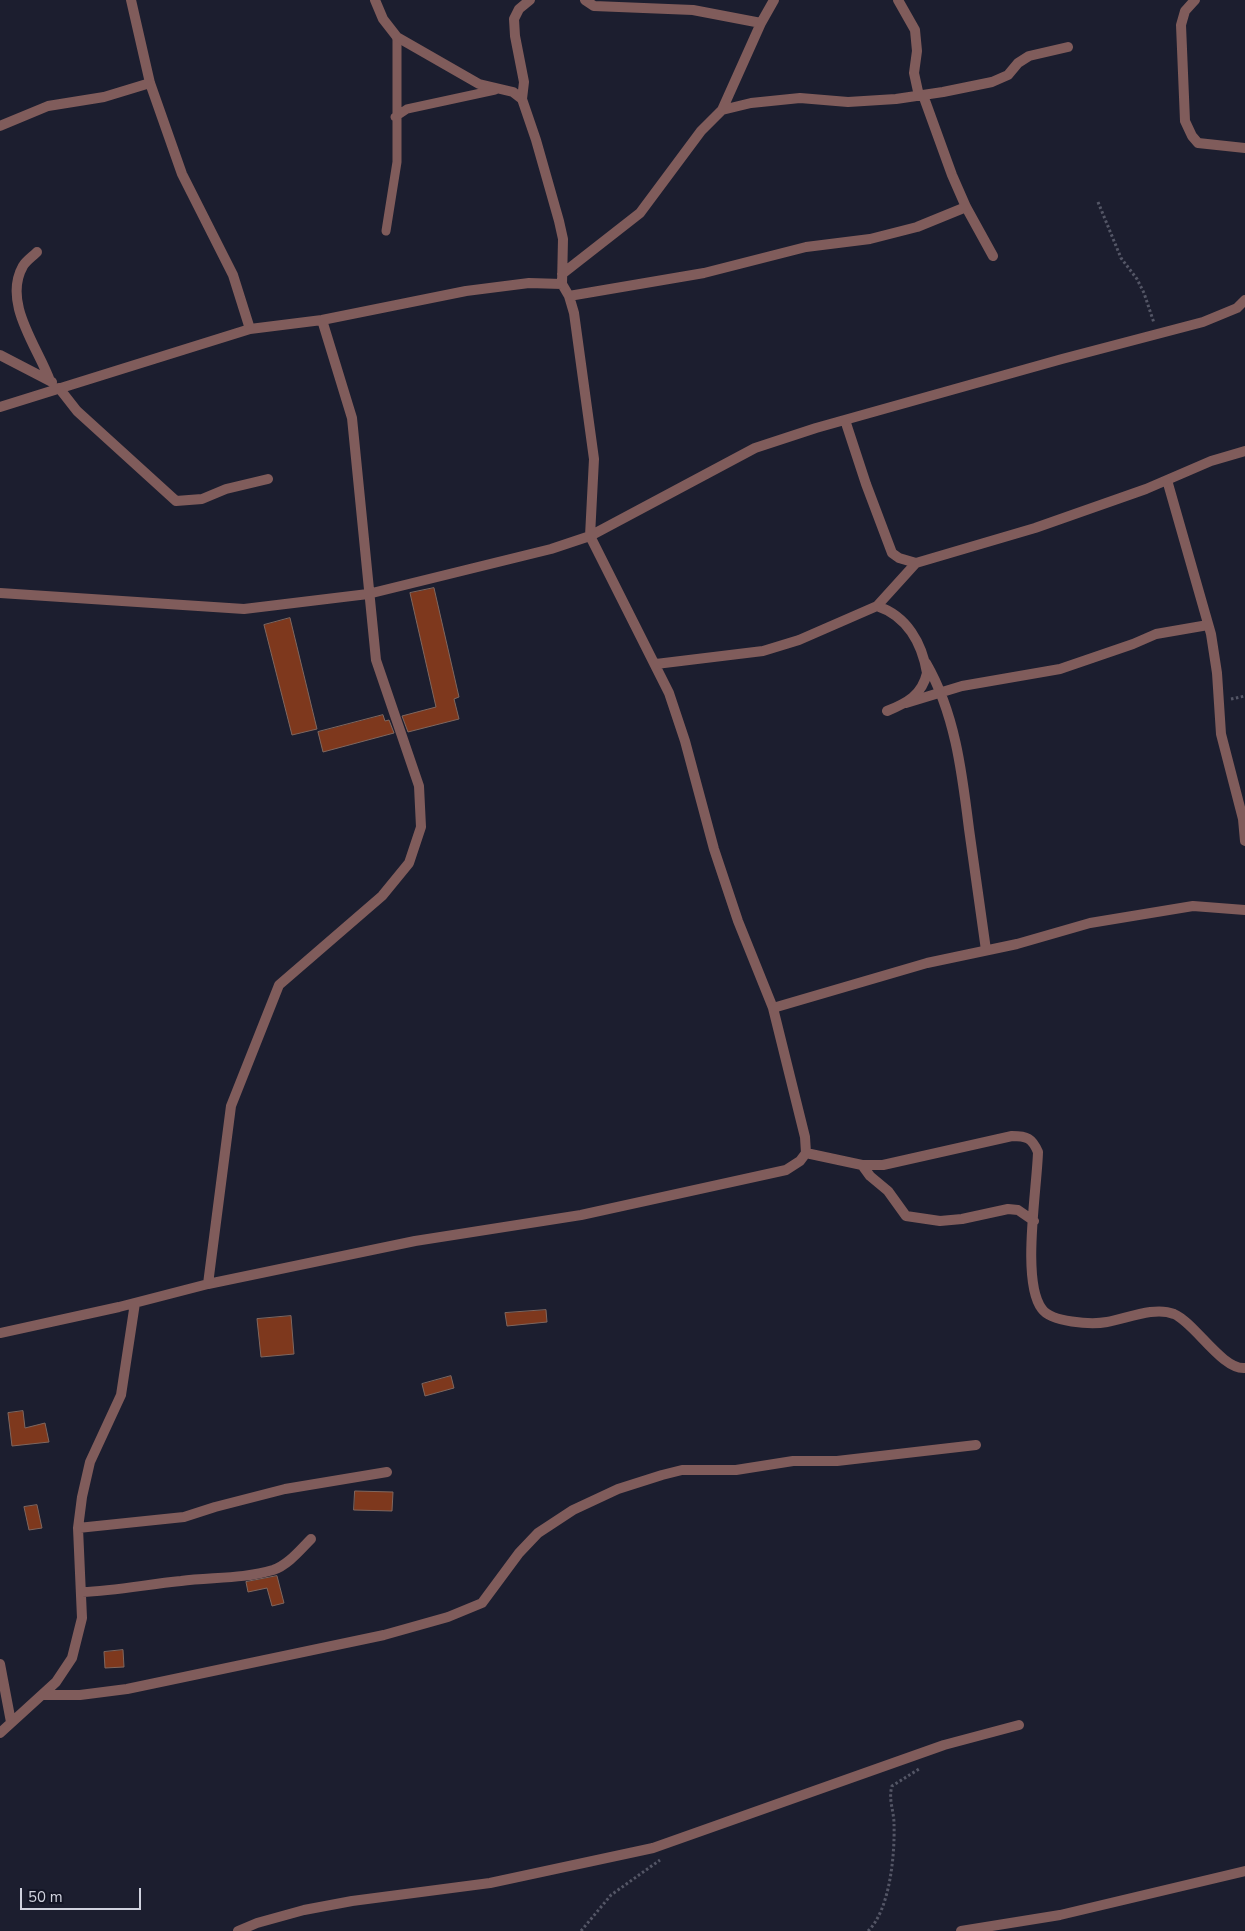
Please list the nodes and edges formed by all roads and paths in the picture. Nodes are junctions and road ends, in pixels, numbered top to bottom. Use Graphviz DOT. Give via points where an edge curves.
graph roads {
  1 [pos="131,0"];
  2 [pos="375,0"];
  3 [pos="530,0"];
  4 [pos="584,0"];
  5 [pos="774,0"];
  6 [pos="898,0"];
  7 [pos="1195,0"];
  8 [pos="761,23"];
  9 [pos="397,37"];
  10 [pos="1068,47"];
  11 [pos="150,83"];
  12 [pos="496,90"];
  13 [pos="921,95"];
  14 [pos="522,99"];
  15 [pos="722,110"];
  16 [pos="395,116"];
  17 [pos="0,126"];
  18 [pos="1245,148"];
  19 [pos="1098,202"];
  20 [pos="966,208"];
  21 [pos="386,231"];
  22 [pos="37,252"];
  23 [pos="993,256"];
  24 [pos="562,279"];
  25 [pos="569,296"];
  26 [pos="1245,300"];
  27 [pos="322,320"];
  28 [pos="250,329"];
  29 [pos="1161,333"];
  30 [pos="0,355"];
  31 [pos="50,381"];
  32 [pos="60,388"];
  33 [pos="0,407"];
  34 [pos="846,420"];
  35 [pos="1245,451"];
  36 [pos="268,479"];
  37 [pos="1167,480"];
  38 [pos="590,536"];
  39 [pos="916,563"];
  40 [pos="0,592"];
  41 [pos="368,594"];
  42 [pos="877,606"];
  43 [pos="1208,625"];
  44 [pos="926,663"];
  45 [pos="656,664"];
  46 [pos="941,692"];
  47 [pos="906,703"];
  48 [pos="888,711"];
  49 [pos="1245,841"];
  50 [pos="1245,910"];
  51 [pos="986,950"];
  52 [pos="773,1008"];
  53 [pos="806,1153"];
  54 [pos="862,1166"];
  55 [pos="1034,1221"];
  56 [pos="208,1284"];
  57 [pos="135,1303"];
  58 [pos="0,1333"];
  59 [pos="1245,1368"];
  60 [pos="976,1445"];
  61 [pos="387,1472"];
  62 [pos="78,1528"];
  63 [pos="311,1539"];
  64 [pos="82,1592"];
  65 [pos="0,1664"];
  66 [pos="44,1694"];
  67 [pos="11,1722"];
  68 [pos="1019,1724"];
  69 [pos="0,1733"];
  70 [pos="926,1763"];
  71 [pos="662,1859"];
  72 [pos="1245,1871"];
  73 [pos="238,1931"];
  74 [pos="581,1931"];
  75 [pos="868,1931"];
  76 [pos="961,1931"];
  1 -- 11 [label="street"];
  2 -- 9 [label="street" via="383,19"];
  3 -- 14 [label="street" via="519,9 514,19 524,82"];
  4 -- 8 [label="street" via="594,6 693,10"];
  5 -- 8 [label="street"];
  6 -- 13 [label="street" via="915,30 914,73"];
  7 -- 18 [label="street" via="1185,11 1181,24 1185,121 1198,143"];
  8 -- 15 [label="street"];
  9 -- 12 [label="street" via="479,84"];
  9 -- 16 [label="lane"];
  10 -- 13 [label="street" via="1030,56 1018,63 1008,75 992,82"];
  11 -- 17 [label="street" via="104,97 48,106"];
  11 -- 28 [label="street" via="182,174 233,275"];
  12 -- 14 [label="street" via="513,92"];
  12 -- 16 [label="lane" via="407,109"];
  13 -- 15 [label="street" via="848,102 800,98 751,103"];
  13 -- 20 [label="street"];
  14 -- 24 [label="street" via="559,221 563,239"];
  15 -- 24 [label="street" via="700,131 640,213"];
  16 -- 21 [label="lane" via="397,162"];
  19 -- 29 [label="path" via="1121,258 1137,279"];
  20 -- 23 [label="street"];
  20 -- 25 [label="street" via="917,227 870,239 806,248 704,273"];
  22 -- 31 [label="street" via="24,265 18,279 17,294 22,317"];
  24 -- 25 [label="street"];
  24 -- 27 [label="street" via="466,291"];
  25 -- 38 [label="street" via="594,459"];
  26 -- 29 [label="street" via="1222,315"];
  27 -- 28 [label="street"];
  27 -- 41 [label="street" via="352,418"];
  28 -- 32 [label="street"];
  29 -- 34 [label="street"];
  30 -- 31 [label="street"];
  31 -- 32 [label="street"];
  32 -- 33 [label="street"];
  32 -- 36 [label="street" via="78,411 176,501 202,498"];
  34 -- 38 [label="street" via="755,448"];
  34 -- 39 [label="street" via="892,553"];
  35 -- 37 [label="street"];
  37 -- 39 [label="street" via="1034,528"];
  37 -- 43 [label="street"];
  38 -- 41 [label="street" via="551,549"];
  38 -- 45 [label="street"];
  39 -- 42 [label="street"];
  40 -- 41 [label="street" via="244,608"];
  41 -- 56 [label="street" via="376,660 419,786 421,827 409,863 382,896 279,985 231,1106"];
  42 -- 44 [label="street" via="900,617 915,636"];
  42 -- 45 [label="street" via="799,640 763,651"];
  43 -- 46 [label="street" via="1156,634 1060,669"];
  43 -- 49 [label="street" via="1217,673 1221,734 1243,819"];
  44 -- 46 [label="street"];
  44 -- 47 [label="street" via="925,683 920,692"];
  45 -- 52 [label="street" via="685,741 714,850"];
  46 -- 47 [label="street"];
  46 -- 51 [label="street" via="959,756"];
  47 -- 48 [label="street"];
  50 -- 51 [label="street" via="1193,906 1090,924"];
  51 -- 52 [label="street" via="927,963"];
  52 -- 53 [label="street" via="805,1137"];
  53 -- 54 [label="street"];
  53 -- 56 [label="street" via="786,1170 581,1215 415,1241"];
  54 -- 55 [label="street" via="888,1191 906,1216 940,1221 1008,1209 1018,1210"];
  54 -- 55 [label="street" via="883,1166 1012,1136 1028,1137 1038,1152"];
  55 -- 59 [label="street" via="1031,1280 1040,1308 1047,1315 1074,1322 1100,1323 1158,1312 1175,1315 1227,1361"];
  56 -- 57 [label="street"];
  57 -- 58 [label="street"];
  57 -- 62 [label="street" via="120,1395 90,1462"];
  60 -- 66 [label="street" via="837,1461 793,1461 736,1470 682,1470 662,1475 618,1489 573,1510 538,1533 482,1603 448,1617 384,1636 127,1689"];
  61 -- 62 [label="street" via="285,1489 184,1518"];
  62 -- 64 [label="street"];
  63 -- 64 [label="street" via="285,1564 273,1570 226,1578"];
  64 -- 66 [label="street" via="82,1618 72,1658"];
  65 -- 67 [label="street"];
  66 -- 67 [label="street"];
  67 -- 69 [label="street"];
  68 -- 73 [label="street" via="944,1745 654,1848 490,1883 352,1900 257,1922"];
  70 -- 75 [label="path" via="892,1786 894,1837 887,1891 881,1915"];
  71 -- 74 [label="path" via="611,1896"];
  72 -- 76 [label="street" via="1060,1915"];
}
